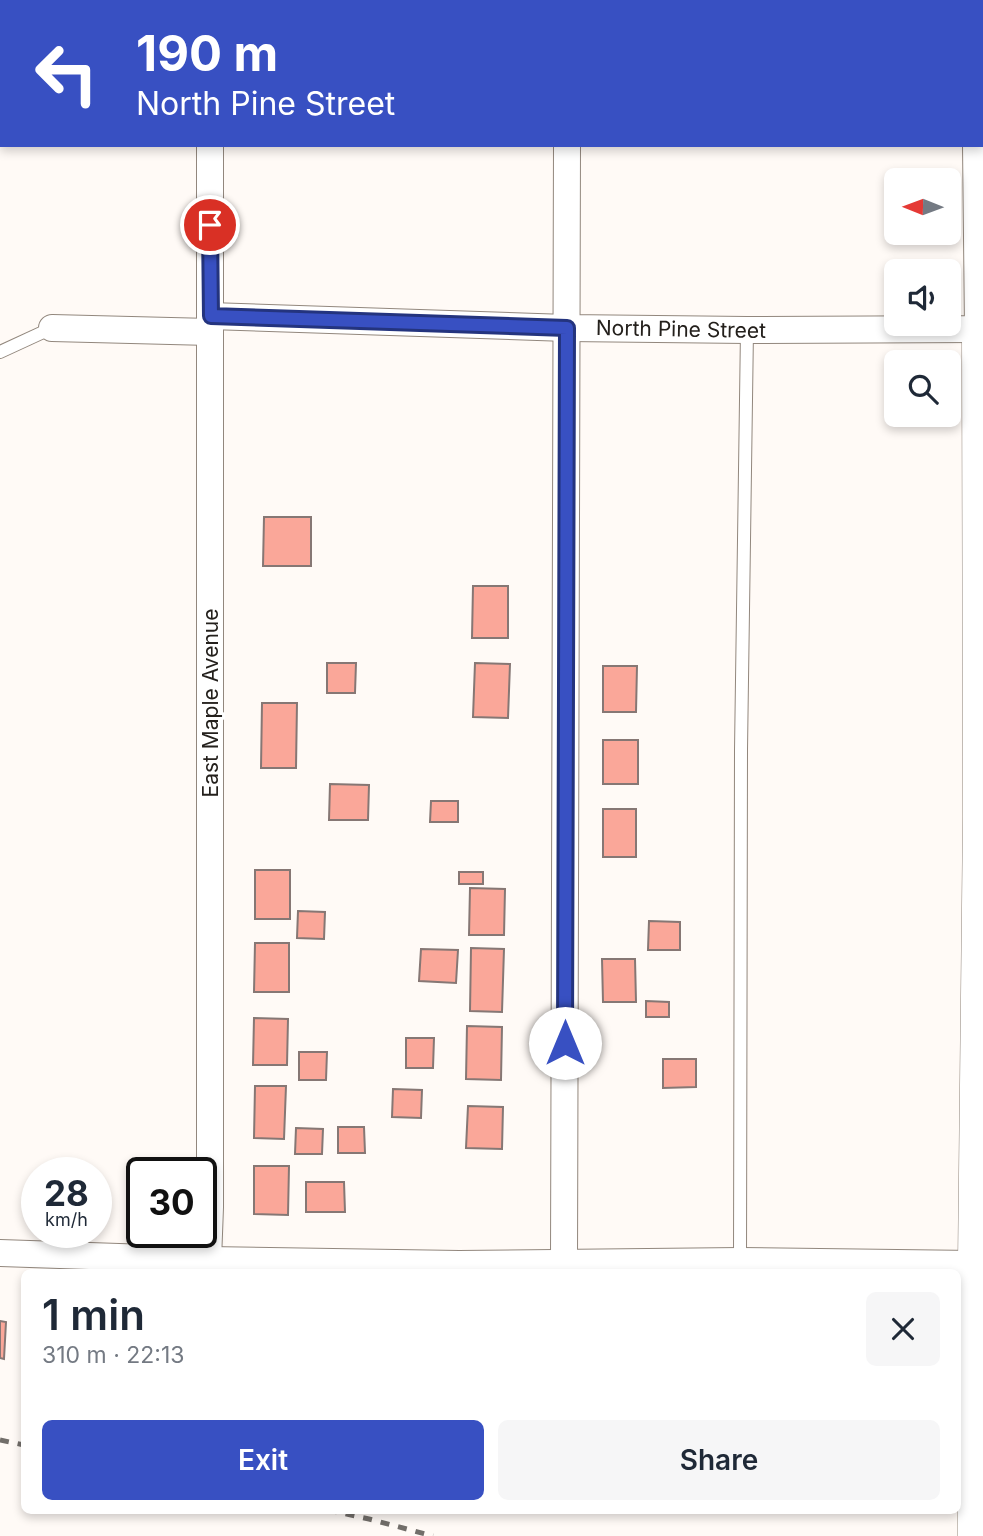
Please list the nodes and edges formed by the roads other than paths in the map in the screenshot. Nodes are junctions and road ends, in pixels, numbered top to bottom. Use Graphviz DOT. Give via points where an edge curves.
graph roads {
  1 [pos="209,147"];
  2 [pos="567,147"];
  3 [pos="976,147"];
  4 [pos="210,324"];
  5 [pos="52,328"];
  6 [pos="567,328"];
  7 [pos="747,330"];
  8 [pos="980,330"];
  9 [pos="0,352"];
  10 [pos="981,817"];
  11 [pos="0,1253"];
  12 [pos="208,1260"];
  13 [pos="740,1261"];
  14 [pos="564,1263"];
  15 [pos="974,1264"];
  16 [pos="974,1536"];
  1 -- 4 [label="street, East Maple Avenue"];
  2 -- 6 [label="street"];
  3 -- 8 [label="street"];
  4 -- 5 [label="street, North Pine Street"];
  4 -- 6 [label="street, North Pine Street"];
  4 -- 12 [label="street, East Maple Avenue"];
  5 -- 9 [label="lane"];
  6 -- 7 [label="street, North Pine Street"];
  6 -- 14 [label="street"];
  7 -- 8 [label="street, North Pine Street"];
  7 -- 13 [label="lane"];
  8 -- 10 [label="street"];
  10 -- 15 [label="street"];
  11 -- 12 [label="street"];
  12 -- 14 [label="street"];
  13 -- 14 [label="street"];
  13 -- 15 [label="street"];
  15 -- 16 [label="street"];
}
